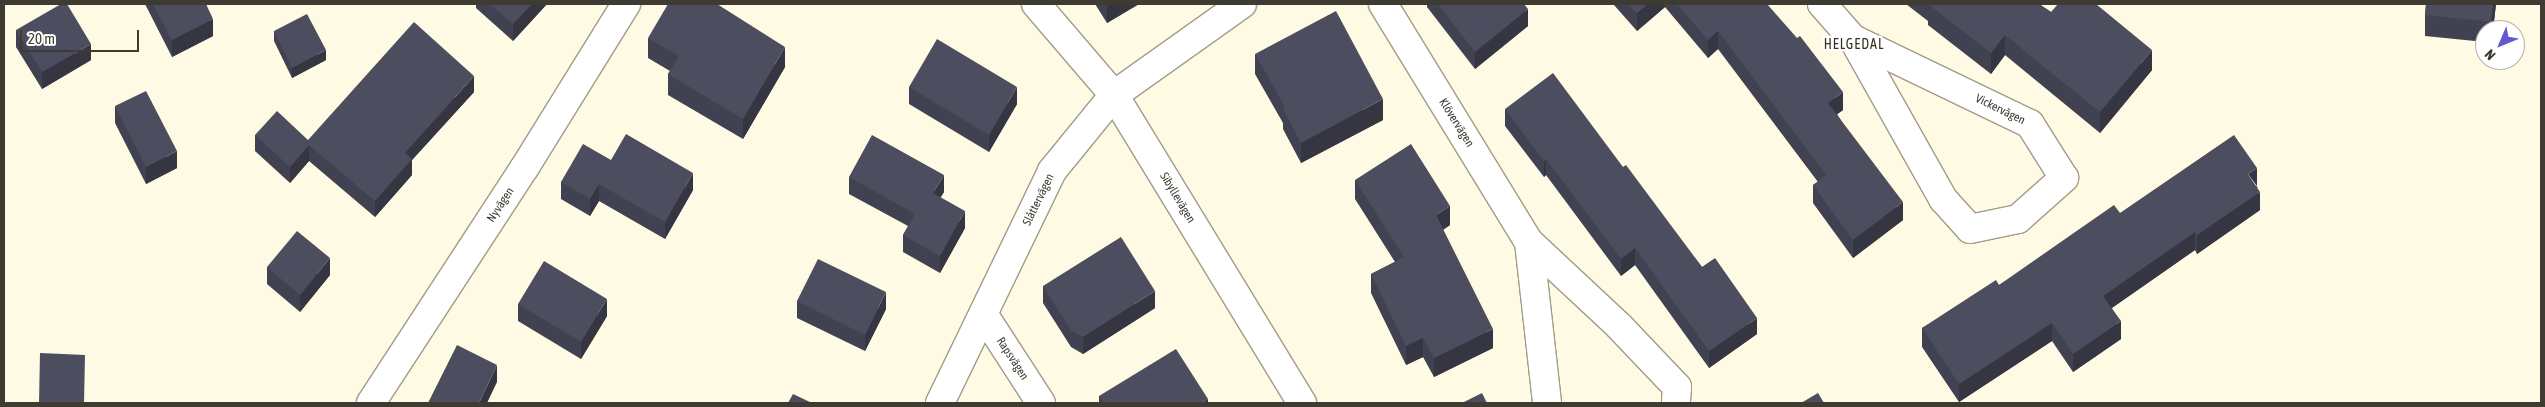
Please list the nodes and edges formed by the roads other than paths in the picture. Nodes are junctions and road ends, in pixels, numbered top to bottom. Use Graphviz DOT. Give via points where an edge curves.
graph roads {
  1 [pos="626,4"];
  2 [pos="1036,4"];
  3 [pos="1242,4"];
  4 [pos="1382,4"];
  5 [pos="1822,4"];
  6 [pos="1853,39"];
  7 [pos="1114,95"];
  8 [pos="1529,242"];
  9 [pos="984,315"];
  10 [pos="371,403"];
  11 [pos="940,403"];
  12 [pos="1041,403"];
  13 [pos="1302,403"];
  14 [pos="1547,403"];
  15 [pos="1676,403"];
  1 -- 10 [label="street, Nyvägen"];
  2 -- 7 [label="street, Sibyllevägen"];
  3 -- 7 [label="street, Slåttervägen"];
  4 -- 8 [label="street, Klövervägen"];
  5 -- 6 [label="street, Vickervägen"];
  6 -- 6 [label="street, Vickervägen" via="1943,199 1970,230 2018,219 2064,178 2030,124"];
  7 -- 9 [label="street, Slåttervägen" via="1052,171"];
  7 -- 13 [label="street, Sibyllevägen"];
  8 -- 14 [label="street, Klövervägen"];
  8 -- 15 [label="street, Klövervägen" via="1619,326 1677,387"];
  9 -- 11 [label="street, Slåttervägen"];
  9 -- 12 [label="street, Rapsvägen"];
}
